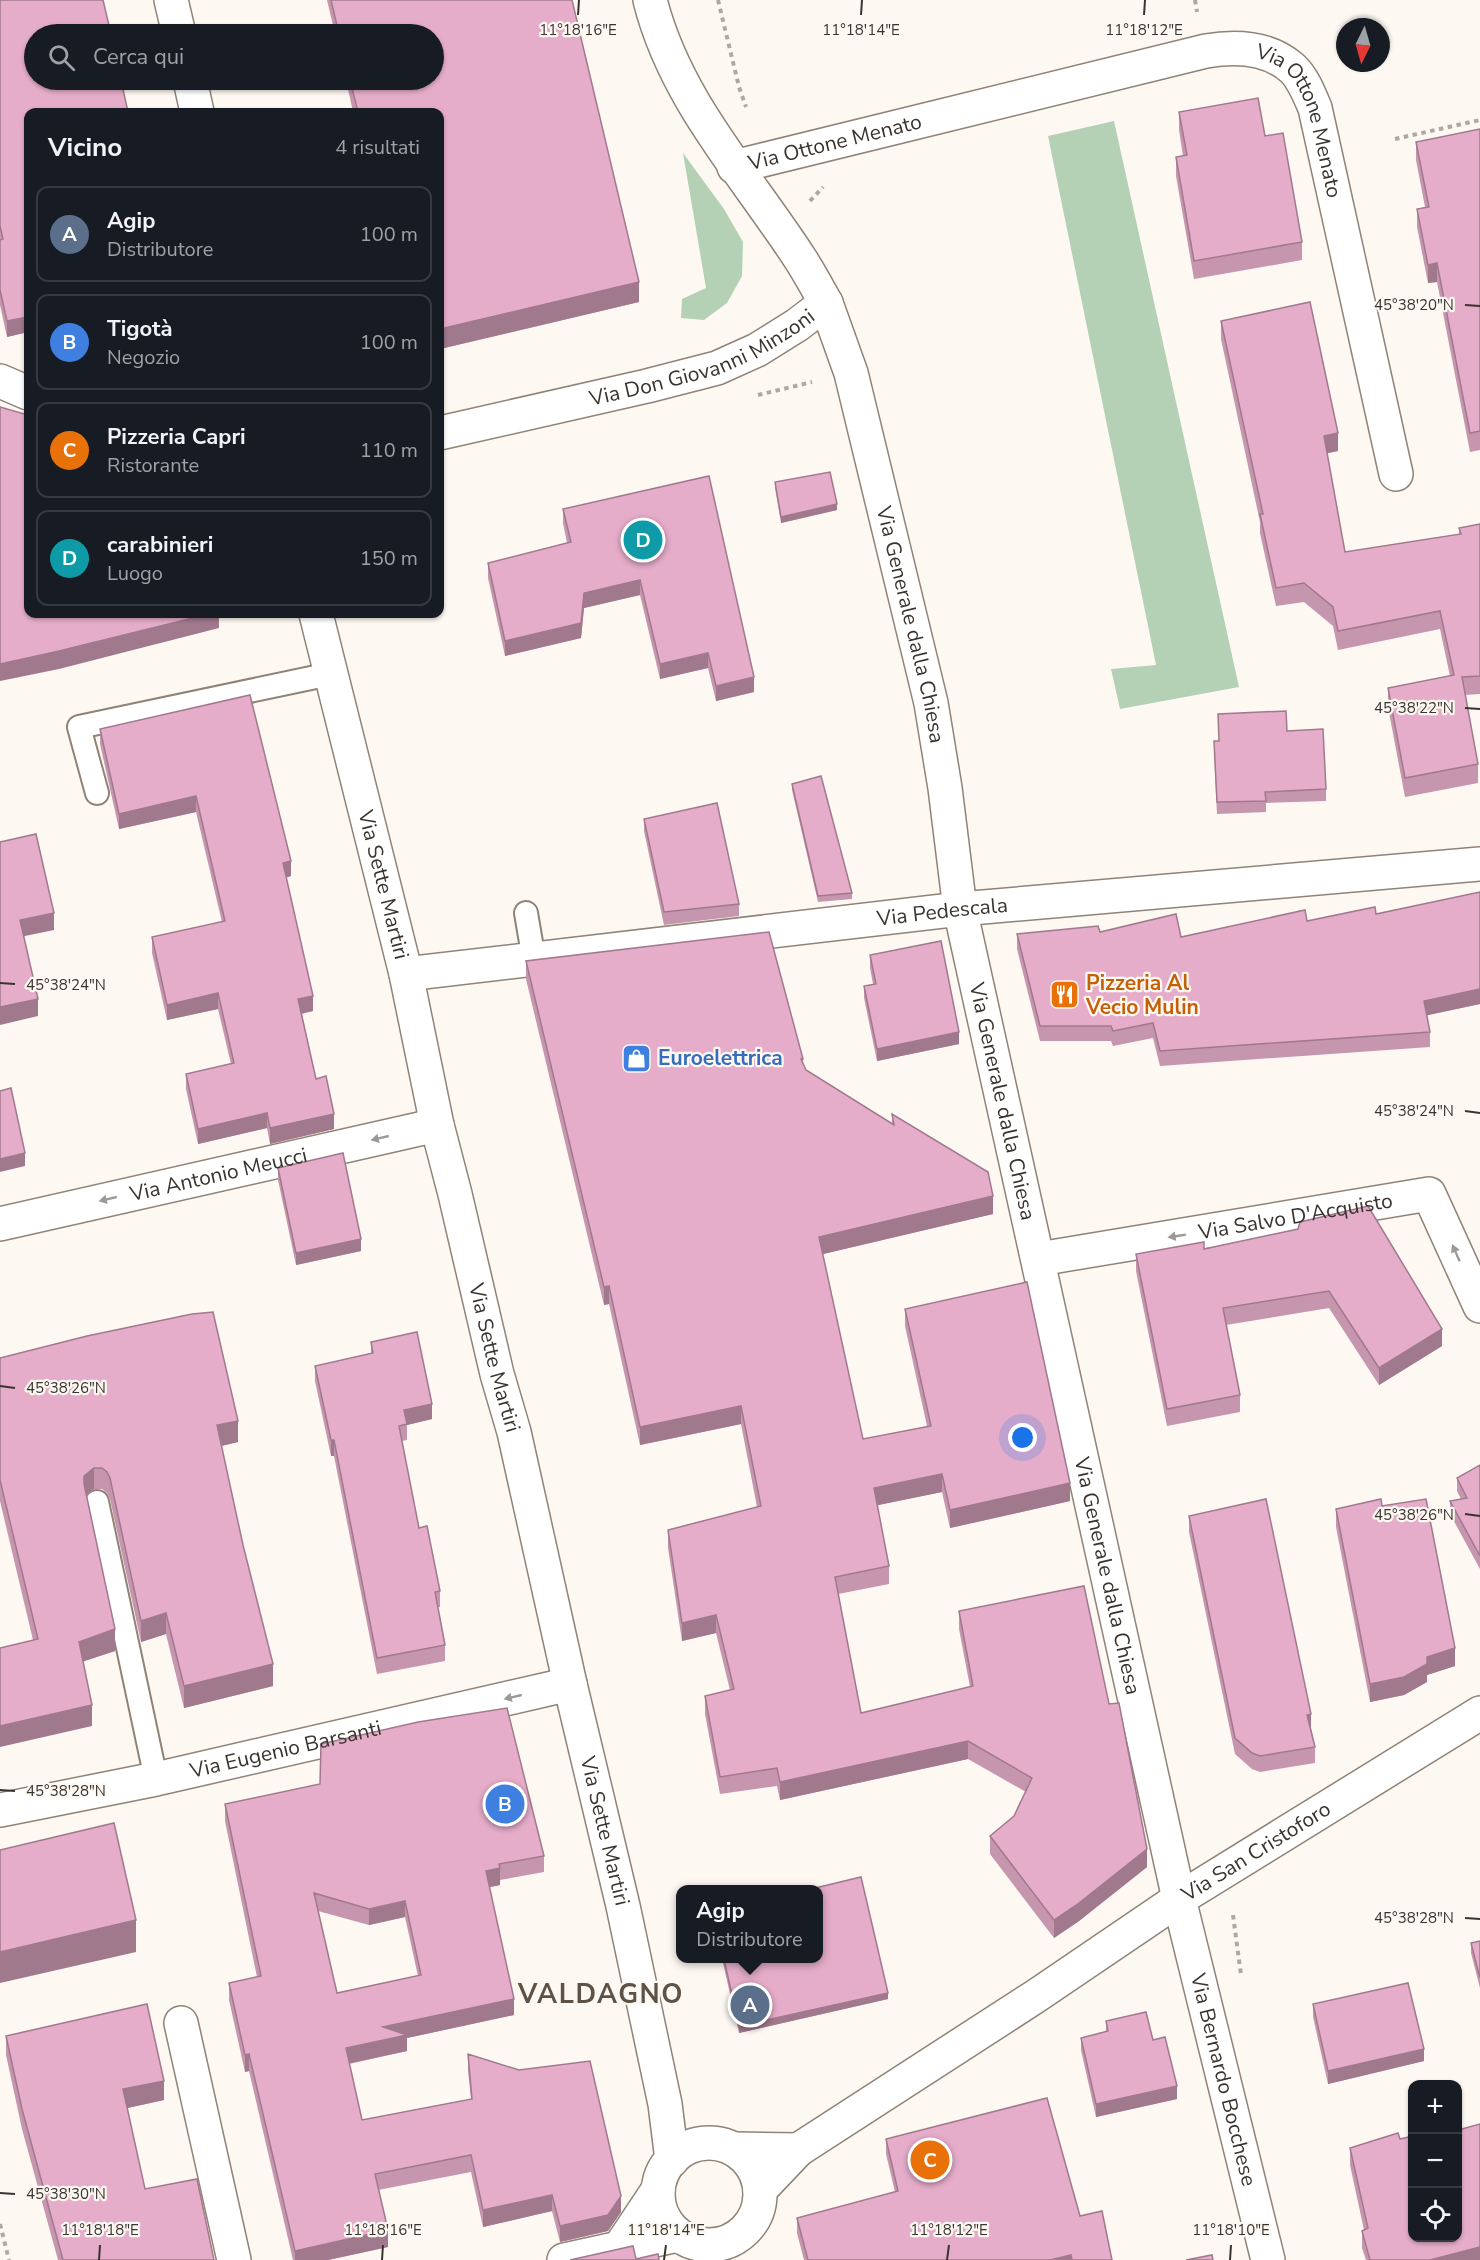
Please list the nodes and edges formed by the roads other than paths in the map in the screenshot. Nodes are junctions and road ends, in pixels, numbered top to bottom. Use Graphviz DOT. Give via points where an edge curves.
graph roads {
  1 [pos="171,0"];
  2 [pos="650,0"];
  3 [pos="177,24"];
  4 [pos="192,90"];
  5 [pos="197,108"];
  6 [pos="734,167"];
  7 [pos="826,303"];
  8 [pos="0,381"];
  9 [pos="24,391"];
  10 [pos="444,433"];
  11 [pos="1396,474"];
  12 [pos="317,618"];
  13 [pos="330,674"];
  14 [pos="97,793"];
  15 [pos="1480,864"];
  16 [pos="960,909"];
  17 [pos="526,913"];
  18 [pos="534,960"];
  19 [pos="406,974"];
  20 [pos="437,1125"];
  21 [pos="0,1224"];
  22 [pos="1039,1259"];
  23 [pos="1480,1306"];
  24 [pos="97,1502"];
  25 [pos="570,1684"];
  26 [pos="1480,1713"];
  27 [pos="156,1779"];
  28 [pos="0,1810"];
  29 [pos="1179,1899"];
  30 [pos="180,2023"];
  31 [pos="665,2104"];
  32 [pos="726,2147"];
  33 [pos="798,2150"];
  34 [pos="672,2160"];
  35 [pos="658,2190"];
  36 [pos="760,2190"];
  37 [pos="752,2222"];
  38 [pos="691,2246"];
  39 [pos="620,2247"];
  40 [pos="234,2260"];
  41 [pos="564,2260"];
  42 [pos="742,2260"];
  43 [pos="1268,2260"];
  1 -- 3 [label="street"];
  2 -- 6 [label="street, Via Don Giovanni Minzoni" via="668,56 688,96"];
  4 -- 5 [label="street"];
  6 -- 7 [label="street, Via Don Giovanni Minzoni" via="801,260"];
  6 -- 11 [label="street, Via Ottone Menato" via="1206,51 1248,48 1272,56 1292,68 1316,108"];
  7 -- 10 [label="street, Via Don Giovanni Minzoni" via="757,350 717,368"];
  7 -- 16 [label="street, Via Generale dalla Chiesa" via="851,373 932,703"];
  8 -- 9 [label="street"];
  12 -- 13 [label="street, Via Sette Martiri"];
  13 -- 14 [label="lane" via="79,727"];
  13 -- 19 [label="street, Via Sette Martiri"];
  15 -- 16 [label="street, Via Pedescala"];
  16 -- 18 [label="street, Via Pedescala"];
  16 -- 22 [label="street, Via Generale dalla Chiesa"];
  17 -- 18 [label="lane"];
  18 -- 19 [label="street, Via Pedescala"];
  19 -- 20 [label="street, Via Sette Martiri"];
  20 -- 21 [label="street, Via Antonio Meucci, one-way"];
  20 -- 25 [label="street, Via Sette Martiri" via="514,1432"];
  23 -- 22 [label="street, Via Salvo D'Acquisto, one-way" via="1429,1194"];
  22 -- 29 [label="street, Via Generale dalla Chiesa"];
  24 -- 27 [label="lane"];
  25 -- 27 [label="street, Via Eugenio Barsanti, one-way"];
  25 -- 31 [label="street, Via Sette Martiri"];
  26 -- 29 [label="street, Via San Cristoforo"];
  27 -- 28 [label="street, Via Eugenio Barsanti"];
  29 -- 33 [label="street, Via San Cristoforo"];
  29 -- 43 [label="street, Via Bernardo Bocchese"];
  30 -- 40 [label="street"];
  31 -- 32 [label="street"];
  31 -- 34 [label="street, Via Sette Martiri"];
  32 -- 33 [label="street"];
  32 -- 34 [label="street" via="701,2144 685,2149"];
  32 -- 36 [label="street" via="747,2160"];
  33 -- 36 [label="street, Via San Cristoforo"];
  34 -- 35 [label="street" via="662,2174"];
  35 -- 38 [label="street" via="659,2207 667,2222"];
  35 -- 39 [label="street"];
  36 -- 37 [label="street"];
  37 -- 38 [label="street" via="741,2235 726,2243"];
  37 -- 42 [label="street"];
  38 -- 39 [label="street"];
  39 -- 41 [label="street"];
}
